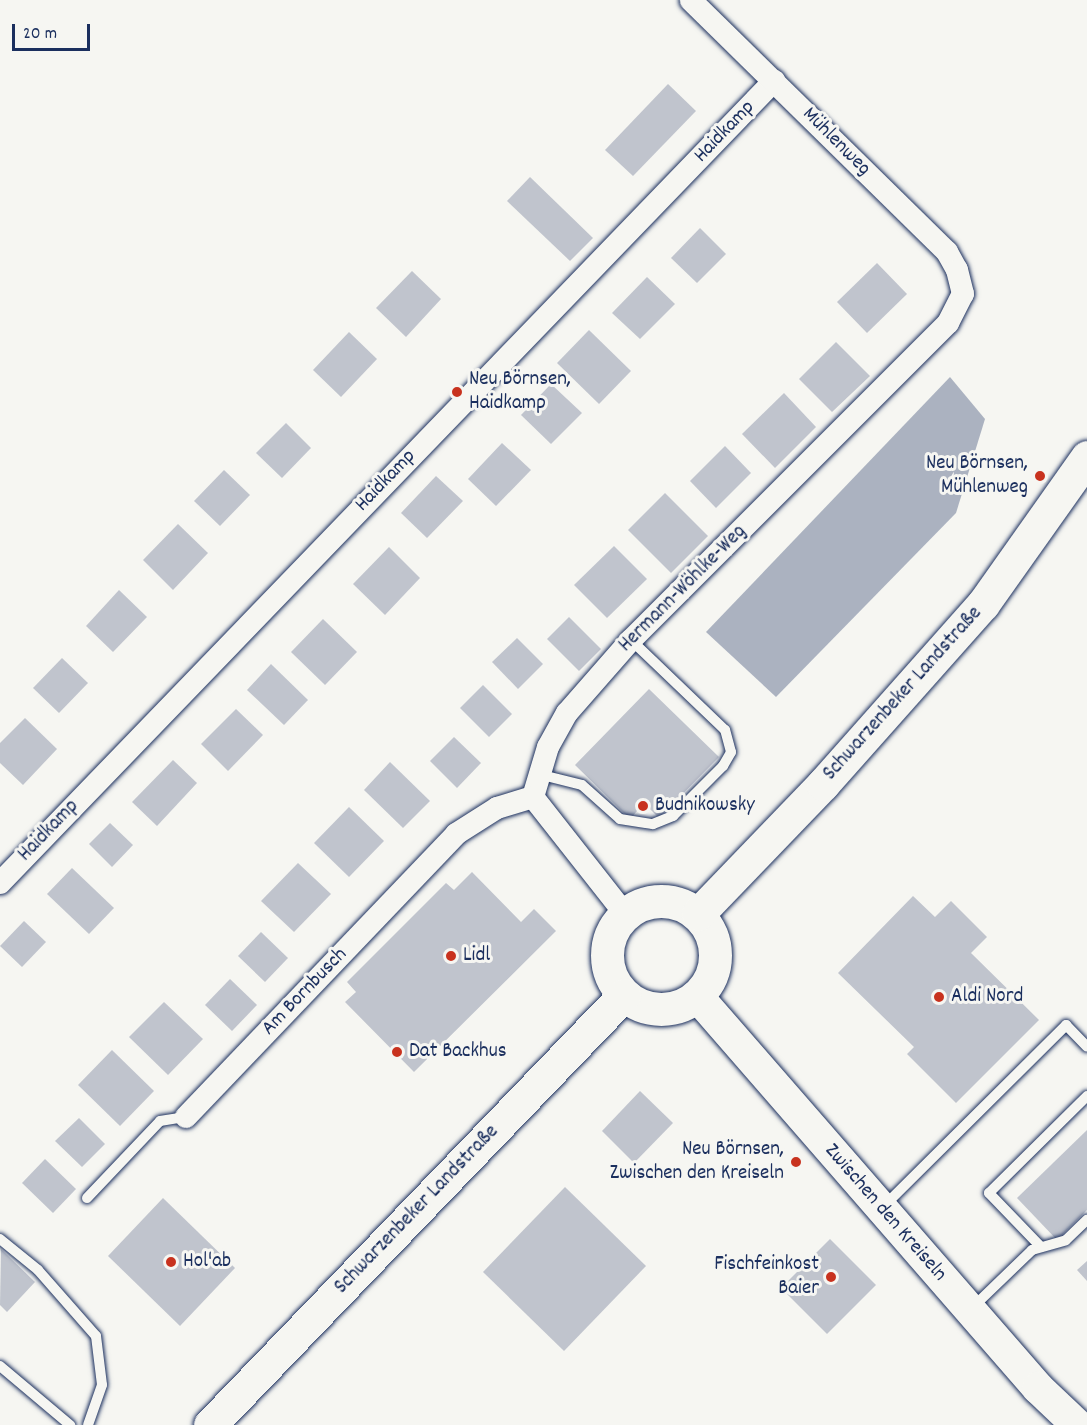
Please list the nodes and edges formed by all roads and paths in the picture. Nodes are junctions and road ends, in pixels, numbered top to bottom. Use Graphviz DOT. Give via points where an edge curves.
graph roads {
  1 [pos="691,0"];
  2 [pos="774,81"];
  3 [pos="963,294"];
  4 [pos="1087,457"];
  5 [pos="631,640"];
  6 [pos="538,774"];
  7 [pos="533,797"];
  8 [pos="0,883"];
  9 [pos="625,914"];
  10 [pos="698,914"];
  11 [pos="624,995"];
  12 [pos="698,996"];
  13 [pos="1087,1047"];
  14 [pos="1087,1096"];
  15 [pos="186,1117"];
  16 [pos="87,1198"];
  17 [pos="882,1208"];
  18 [pos="1087,1220"];
  19 [pos="0,1239"];
  20 [pos="1041,1247"];
  21 [pos="970,1310"];
  22 [pos="0,1366"];
  23 [pos="70,1425"];
  24 [pos="88,1425"];
  25 [pos="210,1425"];
  26 [pos="1077,1425"];
  1 -- 2 [label="street, Mühlenweg"];
  2 -- 3 [label="street, Mühlenweg" via="947,252"];
  2 -- 8 [label="street, Haidkamp"];
  3 -- 5 [label="street, Hermann-Wöhlke-Weg" via="948,323"];
  4 -- 10 [label="main road, Schwarzenbeker Landstraße" via="983,604 823,784"];
  5 -- 6 [label="street, Hermann-Wöhlke-Weg" via="567,713"];
  5 -- 6 [label="lane" via="725,730 730,752 723,766 673,816 653,824 620,819 582,785"];
  6 -- 7 [label="street, Hermann-Wöhlke-Weg"];
  7 -- 9 [label="street"];
  7 -- 15 [label="street, Am Bornbusch" via="497,808 456,834"];
  9 -- 10 [label="main road" via="638,905 669,900"];
  9 -- 11 [label="main road" via="611,937 607,964"];
  10 -- 12 [label="main road" via="710,928 716,946 716,965"];
  11 -- 12 [label="main road" via="645,1007 669,1009"];
  11 -- 25 [label="main road, Schwarzenbeker Landstraße"];
  12 -- 17 [label="street, Zwischen den Kreiseln"];
  13 -- 17 [label="lane" via="1066,1026"];
  14 -- 20 [label="lane" via="989,1193"];
  15 -- 16 [label="lane, Am Bornbusch" via="160,1121"];
  17 -- 21 [label="street, Zwischen den Kreiseln"];
  18 -- 20 [label="lane" via="1066,1240"];
  19 -- 24 [label="lane" via="38,1270 96,1336 102,1385"];
  20 -- 21 [label="lane" via="1032,1250"];
  21 -- 26 [label="street, Zwischen den Kreiseln" via="1061,1413"];
  22 -- 23 [label="lane"];
}
